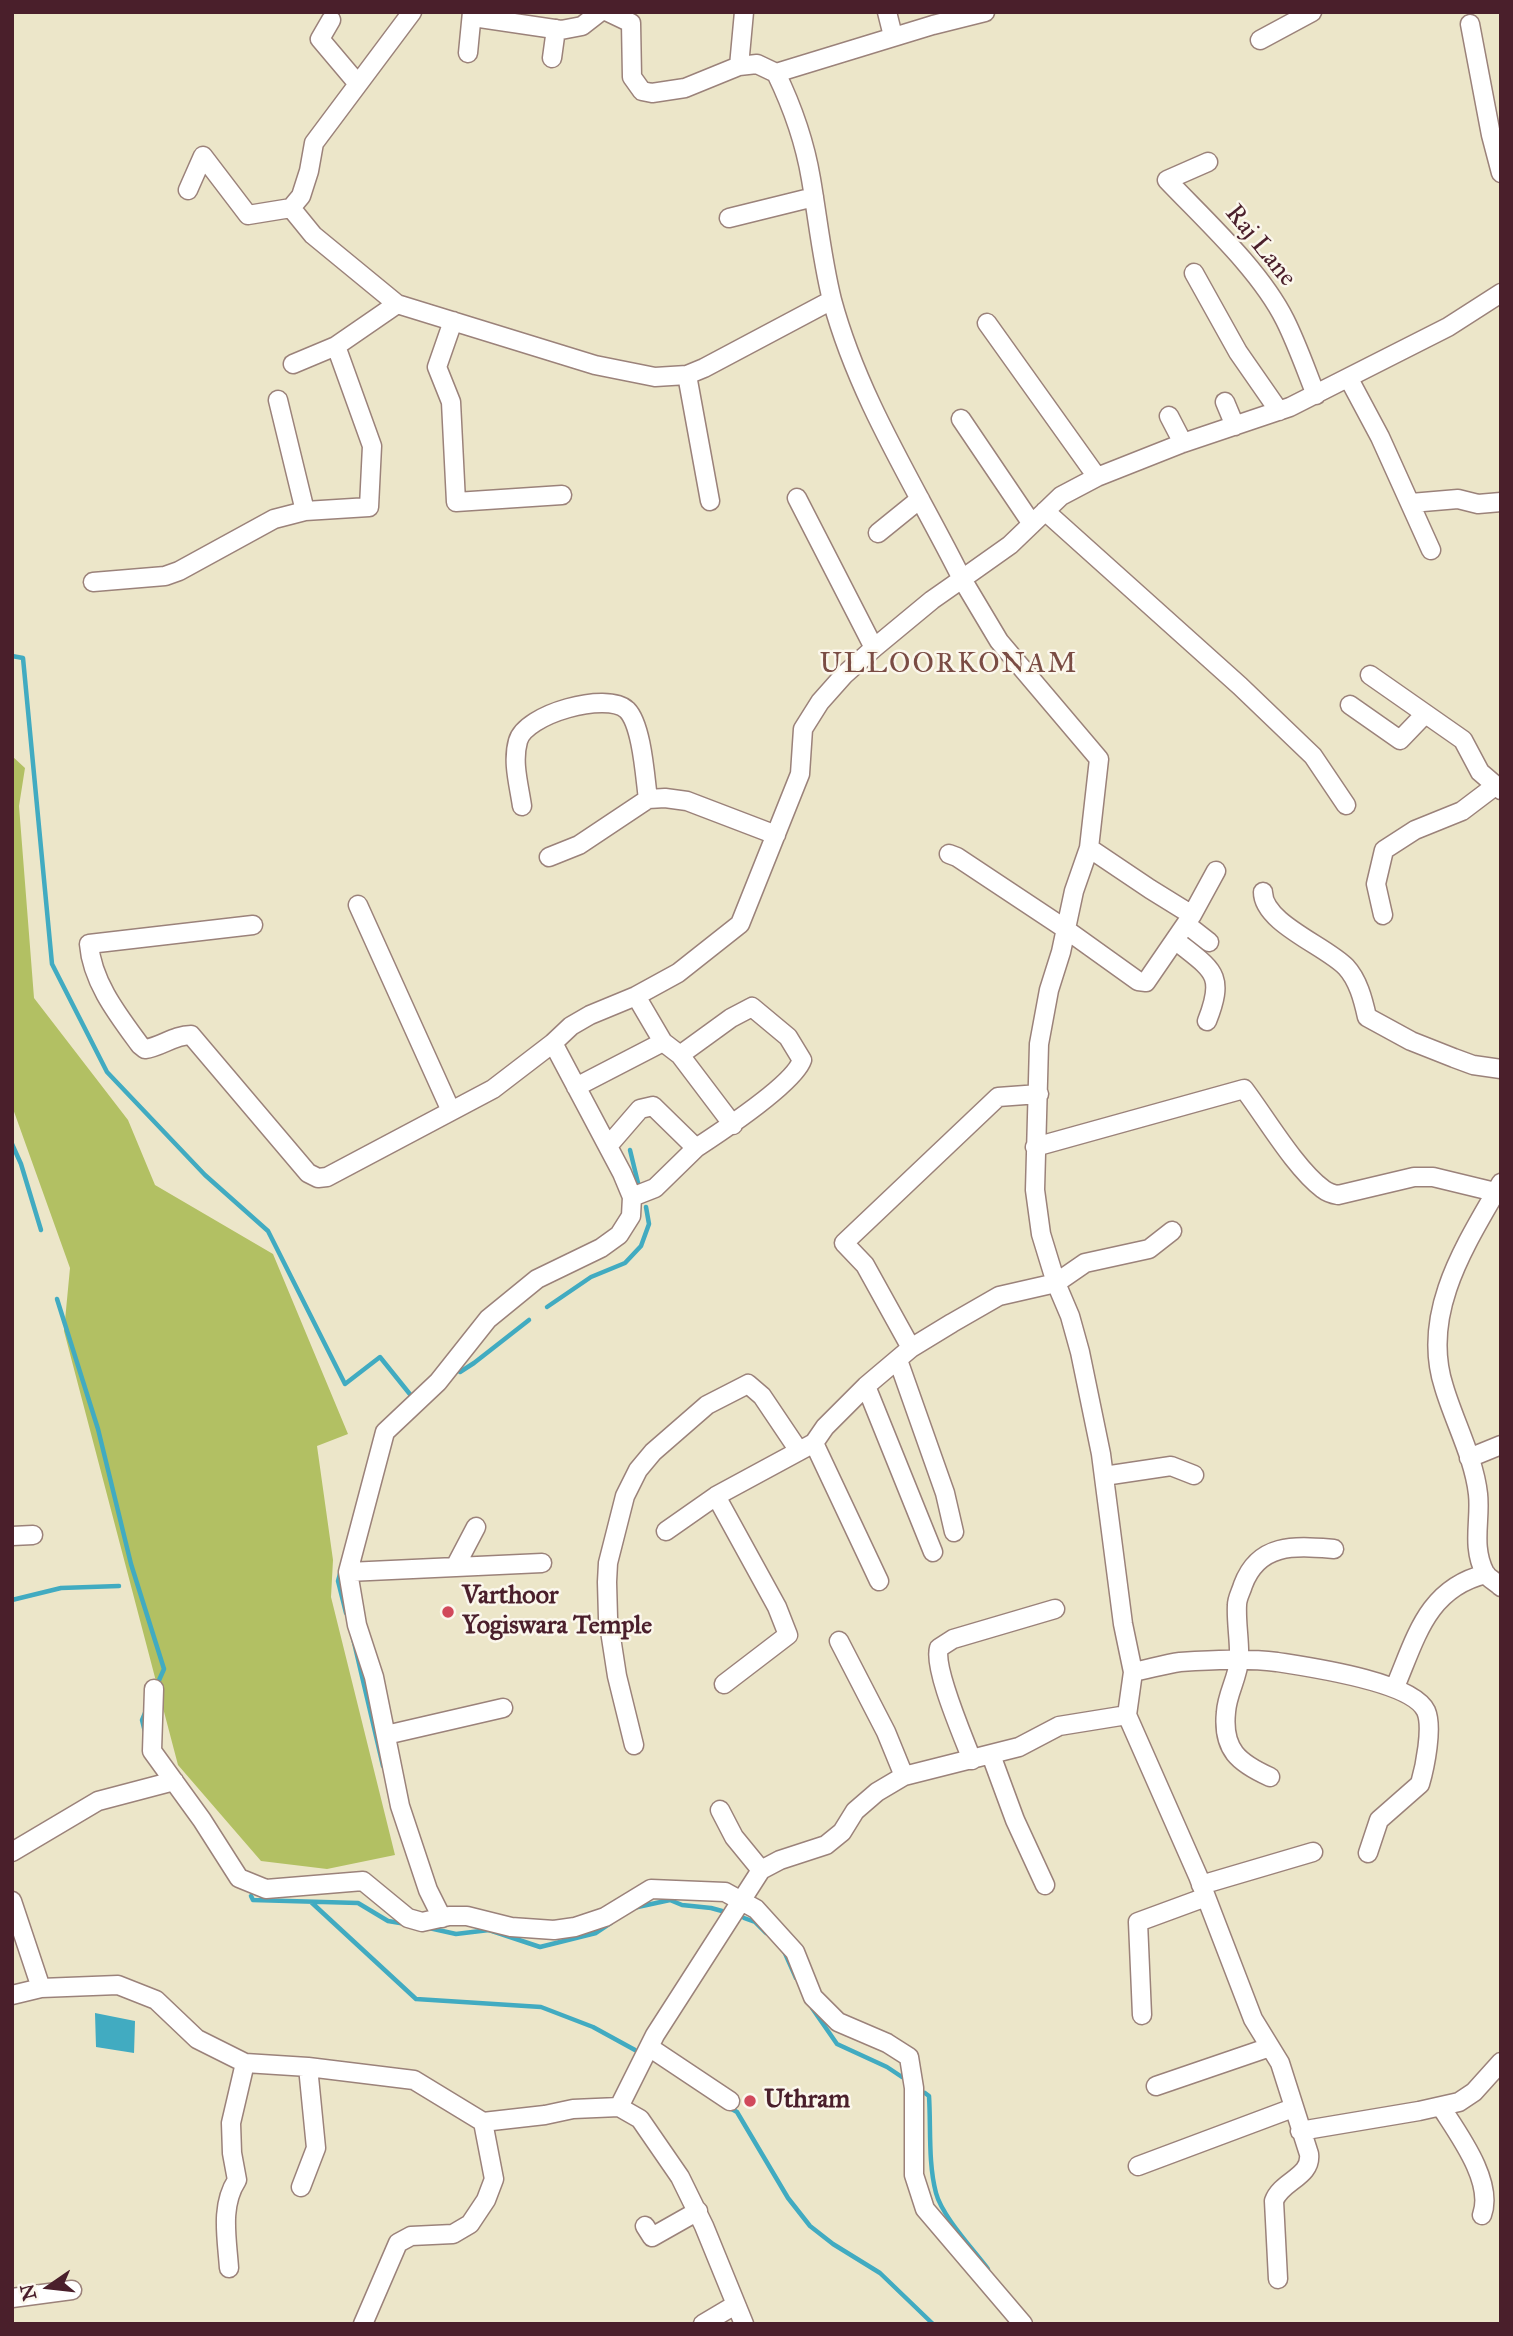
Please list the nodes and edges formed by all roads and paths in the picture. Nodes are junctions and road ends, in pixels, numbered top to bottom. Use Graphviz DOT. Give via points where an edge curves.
graph roads {
  1 [pos="412,12"];
  2 [pos="600,12"];
  3 [pos="608,12"];
  4 [pos="744,12"];
  5 [pos="887,12"];
  6 [pos="985,12"];
  7 [pos="1311,12"];
  8 [pos="472,14"];
  9 [pos="331,20"];
  10 [pos="1471,24"];
  11 [pos="555,29"];
  12 [pos="893,36"];
  13 [pos="1259,40"];
  14 [pos="468,53"];
  15 [pos="552,58"];
  16 [pos="739,66"];
  17 [pos="776,74"];
  18 [pos="358,84"];
  19 [pos="1208,162"];
  20 [pos="1501,173"];
  21 [pos="188,190"];
  22 [pos="814,197"];
  23 [pos="290,208"];
  24 [pos="729,218"];
  25 [pos="1194,273"];
  26 [pos="1501,293"];
  27 [pos="832,300"];
  28 [pos="397,304"];
  29 [pos="453,321"];
  30 [pos="987,323"];
  31 [pos="335,346"];
  32 [pos="293,364"];
  33 [pos="687,375"];
  34 [pos="1349,379"];
  35 [pos="1317,395"];
  36 [pos="278,400"];
  37 [pos="1225,402"];
  38 [pos="1279,411"];
  39 [pos="1169,416"];
  40 [pos="961,419"];
  41 [pos="1235,426"];
  42 [pos="1183,443"];
  43 [pos="1097,477"];
  44 [pos="562,495"];
  45 [pos="797,498"];
  46 [pos="920,499"];
  47 [pos="710,501"];
  48 [pos="1501,502"];
  49 [pos="1411,503"];
  50 [pos="305,511"];
  51 [pos="1039,517"];
  52 [pos="878,533"];
  53 [pos="1431,550"];
  54 [pos="962,579"];
  55 [pos="93,582"];
  56 [pos="874,648"];
  57 [pos="1370,676"];
  58 [pos="1350,705"];
  59 [pos="1424,714"];
  60 [pos="1498,788"];
  61 [pos="648,799"];
  62 [pos="1346,805"];
  63 [pos="522,806"];
  64 [pos="776,835"];
  65 [pos="1089,848"];
  66 [pos="950,854"];
  67 [pos="550,857"];
  68 [pos="1216,871"];
  69 [pos="1263,892"];
  70 [pos="358,905"];
  71 [pos="1383,915"];
  72 [pos="1189,919"];
  73 [pos="253,925"];
  74 [pos="1065,928"];
  75 [pos="1175,940"];
  76 [pos="1209,942"];
  77 [pos="636,996"];
  78 [pos="1207,1021"];
  79 [pos="663,1042"];
  80 [pos="553,1043"];
  81 [pos="680,1055"];
  82 [pos="1501,1069"];
  83 [pos="576,1087"];
  84 [pos="1039,1094"];
  85 [pos="451,1111"];
  86 [pos="733,1125"];
  87 [pos="608,1146"];
  88 [pos="1035,1147"];
  89 [pos="696,1148"];
  90 [pos="1498,1187"];
  91 [pos="632,1197"];
  92 [pos="1172,1231"];
  93 [pos="1056,1283"];
  94 [pos="905,1354"];
  95 [pos="866,1386"];
  96 [pos="1501,1445"];
  97 [pos="807,1447"];
  98 [pos="1469,1458"];
  99 [pos="1194,1475"];
  100 [pos="1104,1476"];
  101 [pos="716,1496"];
  102 [pos="476,1527"];
  103 [pos="666,1531"];
  104 [pos="954,1532"];
  105 [pos="33,1535"];
  106 [pos="12,1536"];
  107 [pos="1334,1549"];
  108 [pos="933,1552"];
  109 [pos="542,1563"];
  110 [pos="454,1567"];
  111 [pos="348,1572"];
  112 [pos="1486,1574"];
  113 [pos="879,1581"];
  114 [pos="1501,1587"];
  115 [pos="1055,1609"];
  116 [pos="839,1641"];
  117 [pos="1239,1661"];
  118 [pos="1133,1672"];
  119 [pos="724,1684"];
  120 [pos="1395,1687"];
  121 [pos="154,1689"];
  122 [pos="503,1708"];
  123 [pos="1127,1715"];
  124 [pos="386,1735"];
  125 [pos="634,1745"];
  126 [pos="991,1755"];
  127 [pos="972,1760"];
  128 [pos="904,1776"];
  129 [pos="1270,1777"];
  130 [pos="174,1781"];
  131 [pos="720,1810"];
  132 [pos="12,1852"];
  133 [pos="1313,1852"];
  134 [pos="1368,1853"];
  135 [pos="761,1870"];
  136 [pos="1045,1885"];
  137 [pos="1204,1891"];
  138 [pos="12,1901"];
  139 [pos="741,1902"];
  140 [pos="442,1918"];
  141 [pos="41,1988"];
  142 [pos="12,1995"];
  143 [pos="1142,2015"];
  144 [pos="649,2047"];
  145 [pos="1270,2047"];
  146 [pos="1501,2062"];
  147 [pos="245,2063"];
  148 [pos="308,2067"];
  149 [pos="1156,2086"];
  150 [pos="730,2101"];
  151 [pos="620,2107"];
  152 [pos="1441,2107"];
  153 [pos="1293,2108"];
  154 [pos="482,2122"];
  155 [pos="1300,2131"];
  156 [pos="1138,2166"];
  157 [pos="301,2187"];
  158 [pos="698,2211"];
  159 [pos="1482,2216"];
  160 [pos="645,2226"];
  161 [pos="229,2267"];
  162 [pos="1278,2279"];
  163 [pos="72,2290"];
  164 [pos="12,2298"];
  165 [pos="735,2305"];
  166 [pos="363,2324"];
  167 [pos="703,2324"];
  168 [pos="744,2324"];
  169 [pos="1023,2324"];
  1 -- 18 [label="street"];
  2 -- 11 [label="street" via="582,26"];
  3 -- 16 [label="street" via="631,23 632,77 642,91 685,88"];
  4 -- 16 [label="street"];
  5 -- 12 [label="street"];
  6 -- 12 [label="street"];
  7 -- 13 [label="street"];
  8 -- 11 [label="street"];
  8 -- 14 [label="street"];
  9 -- 18 [label="street" via="320,39"];
  10 -- 20 [label="street"];
  11 -- 15 [label="street"];
  12 -- 17 [label="street"];
  16 -- 17 [label="street" via="757,64"];
  17 -- 22 [label="street" via="790,102"];
  18 -- 23 [label="street" via="314,143 301,196"];
  19 -- 35 [label="street, Raj Lane" via="1167,180 1265,289 1285,320"];
  21 -- 23 [label="street" via="203,156 248,215"];
  22 -- 24 [label="street"];
  22 -- 27 [label="street"];
  23 -- 28 [label="street" via="313,235"];
  25 -- 38 [label="street" via="1238,352"];
  26 -- 34 [label="street"];
  27 -- 33 [label="street"];
  27 -- 46 [label="street" via="869,403"];
  28 -- 29 [label="street"];
  28 -- 31 [label="street"];
  29 -- 33 [label="street" via="595,365 655,377"];
  29 -- 44 [label="street" via="438,367 451,402 456,502"];
  30 -- 43 [label="street"];
  31 -- 32 [label="street"];
  31 -- 50 [label="street" via="372,446 369,507"];
  33 -- 47 [label="street"];
  34 -- 35 [label="street"];
  34 -- 49 [label="street"];
  35 -- 38 [label="street"];
  36 -- 50 [label="street"];
  37 -- 41 [label="street"];
  38 -- 41 [label="street"];
  39 -- 42 [label="street"];
  40 -- 51 [label="street"];
  41 -- 42 [label="street"];
  42 -- 43 [label="street"];
  43 -- 51 [label="street" via="1061,496"];
  45 -- 56 [label="street"];
  46 -- 52 [label="street"];
  46 -- 54 [label="street"];
  48 -- 49 [label="street"];
  49 -- 53 [label="street"];
  50 -- 55 [label="street" via="274,519 165,576"];
  51 -- 54 [label="street" via="1010,545"];
  51 -- 62 [label="street" via="1240,686 1304,747"];
  54 -- 56 [label="street"];
  54 -- 65 [label="street" via="999,641 1099,759"];
  56 -- 64 [label="street" via="828,693 803,729 800,774"];
  57 -- 59 [label="street"];
  58 -- 59 [label="street" via="1401,740"];
  59 -- 60 [label="street" via="1463,740 1480,772"];
  60 -- 71 [label="street" via="1384,850 1376,884"];
  61 -- 63 [label="street" via="636,726 627,710 611,702 572,708 528,725 518,740 516,767"];
  61 -- 64 [label="street" via="687,801"];
  61 -- 67 [label="street" via="579,845"];
  64 -- 77 [label="street" via="740,924 678,973"];
  65 -- 72 [label="street"];
  65 -- 74 [label="street"];
  66 -- 74 [label="street"];
  68 -- 72 [label="street"];
  69 -- 82 [label="street" via="1263,900 1278,918 1345,967 1367,1017 1411,1041 1472,1065"];
  70 -- 85 [label="street"];
  72 -- 75 [label="street"];
  72 -- 76 [label="street"];
  73 -- 85 [label="street" via="89,944 90,954 111,1005 140,1045 152,1048 191,1035 308,1173 318,1178"];
  74 -- 75 [label="street" via="1138,981 1146,982"];
  74 -- 84 [label="street" via="1039,1044"];
  75 -- 78 [label="street" via="1217,983"];
  77 -- 79 [label="street"];
  77 -- 80 [label="street" via="590,1015"];
  79 -- 81 [label="street"];
  79 -- 83 [label="street"];
  80 -- 83 [label="street"];
  80 -- 85 [label="street" via="492,1089"];
  81 -- 86 [label="street"];
  81 -- 86 [label="street" via="752,1007 788,1037 802,1060 800,1065"];
  83 -- 87 [label="street"];
  84 -- 88 [label="street"];
  84 -- 94 [label="street" via="998,1097 844,1243 865,1265"];
  86 -- 89 [label="street"];
  87 -- 89 [label="street" via="640,1109 653,1106"];
  87 -- 91 [label="street"];
  88 -- 90 [label="street" via="1244,1088 1295,1159 1329,1193 1338,1195 1414,1177"];
  88 -- 93 [label="street" via="1041,1234"];
  89 -- 91 [label="street" via="655,1188"];
  90 -- 98 [label="street" via="1447,1283 1436,1354"];
  91 -- 111 [label="street" via="631,1216 619,1235 537,1279 488,1319 438,1382 385,1432"];
  92 -- 93 [label="street" via="1149,1249 1085,1263"];
  93 -- 94 [label="street" via="999,1296"];
  93 -- 100 [label="street" via="1080,1352"];
  94 -- 95 [label="street"];
  94 -- 104 [label="street"];
  95 -- 97 [label="street"];
  95 -- 108 [label="street"];
  96 -- 98 [label="street"];
  97 -- 101 [label="street"];
  97 -- 113 [label="street"];
  97 -- 125 [label="street" via="748,1384 708,1405 638,1470 625,1496 607,1581 617,1676"];
  98 -- 112 [label="street" via="1479,1494 1476,1528"];
  99 -- 100 [label="street" via="1171,1466"];
  100 -- 118 [label="street"];
  101 -- 103 [label="street"];
  101 -- 119 [label="street" via="788,1635"];
  102 -- 110 [label="street"];
  105 -- 106 [label="street"];
  107 -- 117 [label="street" via="1299,1546 1261,1558 1247,1575 1237,1602"];
  109 -- 110 [label="street"];
  110 -- 111 [label="street"];
  111 -- 124 [label="street"];
  112 -- 114 [label="street"];
  112 -- 120 [label="street" via="1467,1579 1432,1607"];
  115 -- 127 [label="street" via="953,1639 939,1648 936,1657"];
  116 -- 128 [label="street"];
  117 -- 118 [label="street" via="1178,1662"];
  117 -- 120 [label="street" via="1275,1662"];
  117 -- 129 [label="street" via="1226,1712 1228,1740 1246,1766"];
  118 -- 123 [label="street"];
  120 -- 134 [label="street" via="1426,1710 1429,1726 1422,1776 1420,1784 1380,1820"];
  121 -- 130 [label="street" via="152,1751"];
  122 -- 124 [label="street"];
  123 -- 126 [label="street" via="1059,1726 1019,1747"];
  123 -- 137 [label="street"];
  124 -- 140 [label="street" via="400,1806"];
  126 -- 127 [label="street"];
  126 -- 136 [label="street"];
  127 -- 128 [label="street"];
  128 -- 135 [label="street" via="855,1811 842,1832 826,1844"];
  130 -- 132 [label="street" via="98,1801"];
  130 -- 140 [label="street" via="239,1878 266,1889 363,1881 408,1918 422,1922"];
  131 -- 135 [label="street" via="734,1837"];
  133 -- 137 [label="street"];
  135 -- 139 [label="street"];
  137 -- 143 [label="street" via="1139,1922"];
  137 -- 145 [label="street" via="1253,2019"];
  138 -- 141 [label="street"];
  139 -- 140 [label="street" via="725,1892 651,1889 605,1917 554,1930 511,1927 467,1916"];
  139 -- 144 [label="street"];
  139 -- 169 [label="street" via="756,1909 795,1952 813,1997 838,2022 909,2057 914,2088 914,2175 925,2209"];
  141 -- 142 [label="street"];
  141 -- 147 [label="street" via="118,1985 156,2000 197,2039"];
  144 -- 150 [label="street"];
  144 -- 151 [label="street"];
  145 -- 149 [label="street"];
  145 -- 153 [label="street" via="1280,2063"];
  146 -- 152 [label="street" via="1474,2092"];
  147 -- 148 [label="street"];
  147 -- 161 [label="street" via="231,2123 237,2180 227,2204"];
  148 -- 154 [label="street" via="414,2080"];
  148 -- 157 [label="street" via="316,2148"];
  151 -- 154 [label="street"];
  151 -- 158 [label="street" via="639,2119"];
  152 -- 155 [label="street"];
  152 -- 159 [label="street" via="1479,2176 1486,2205"];
  153 -- 155 [label="street"];
  153 -- 156 [label="street"];
  154 -- 166 [label="street" via="494,2179 486,2200 470,2224 453,2234 411,2236 398,2243"];
  155 -- 162 [label="street" via="1310,2163 1277,2192 1274,2201"];
  158 -- 160 [label="street" via="652,2237"];
  158 -- 165 [label="street"];
  163 -- 164 [label="street"];
  165 -- 167 [label="street"];
  165 -- 168 [label="street"];
}
